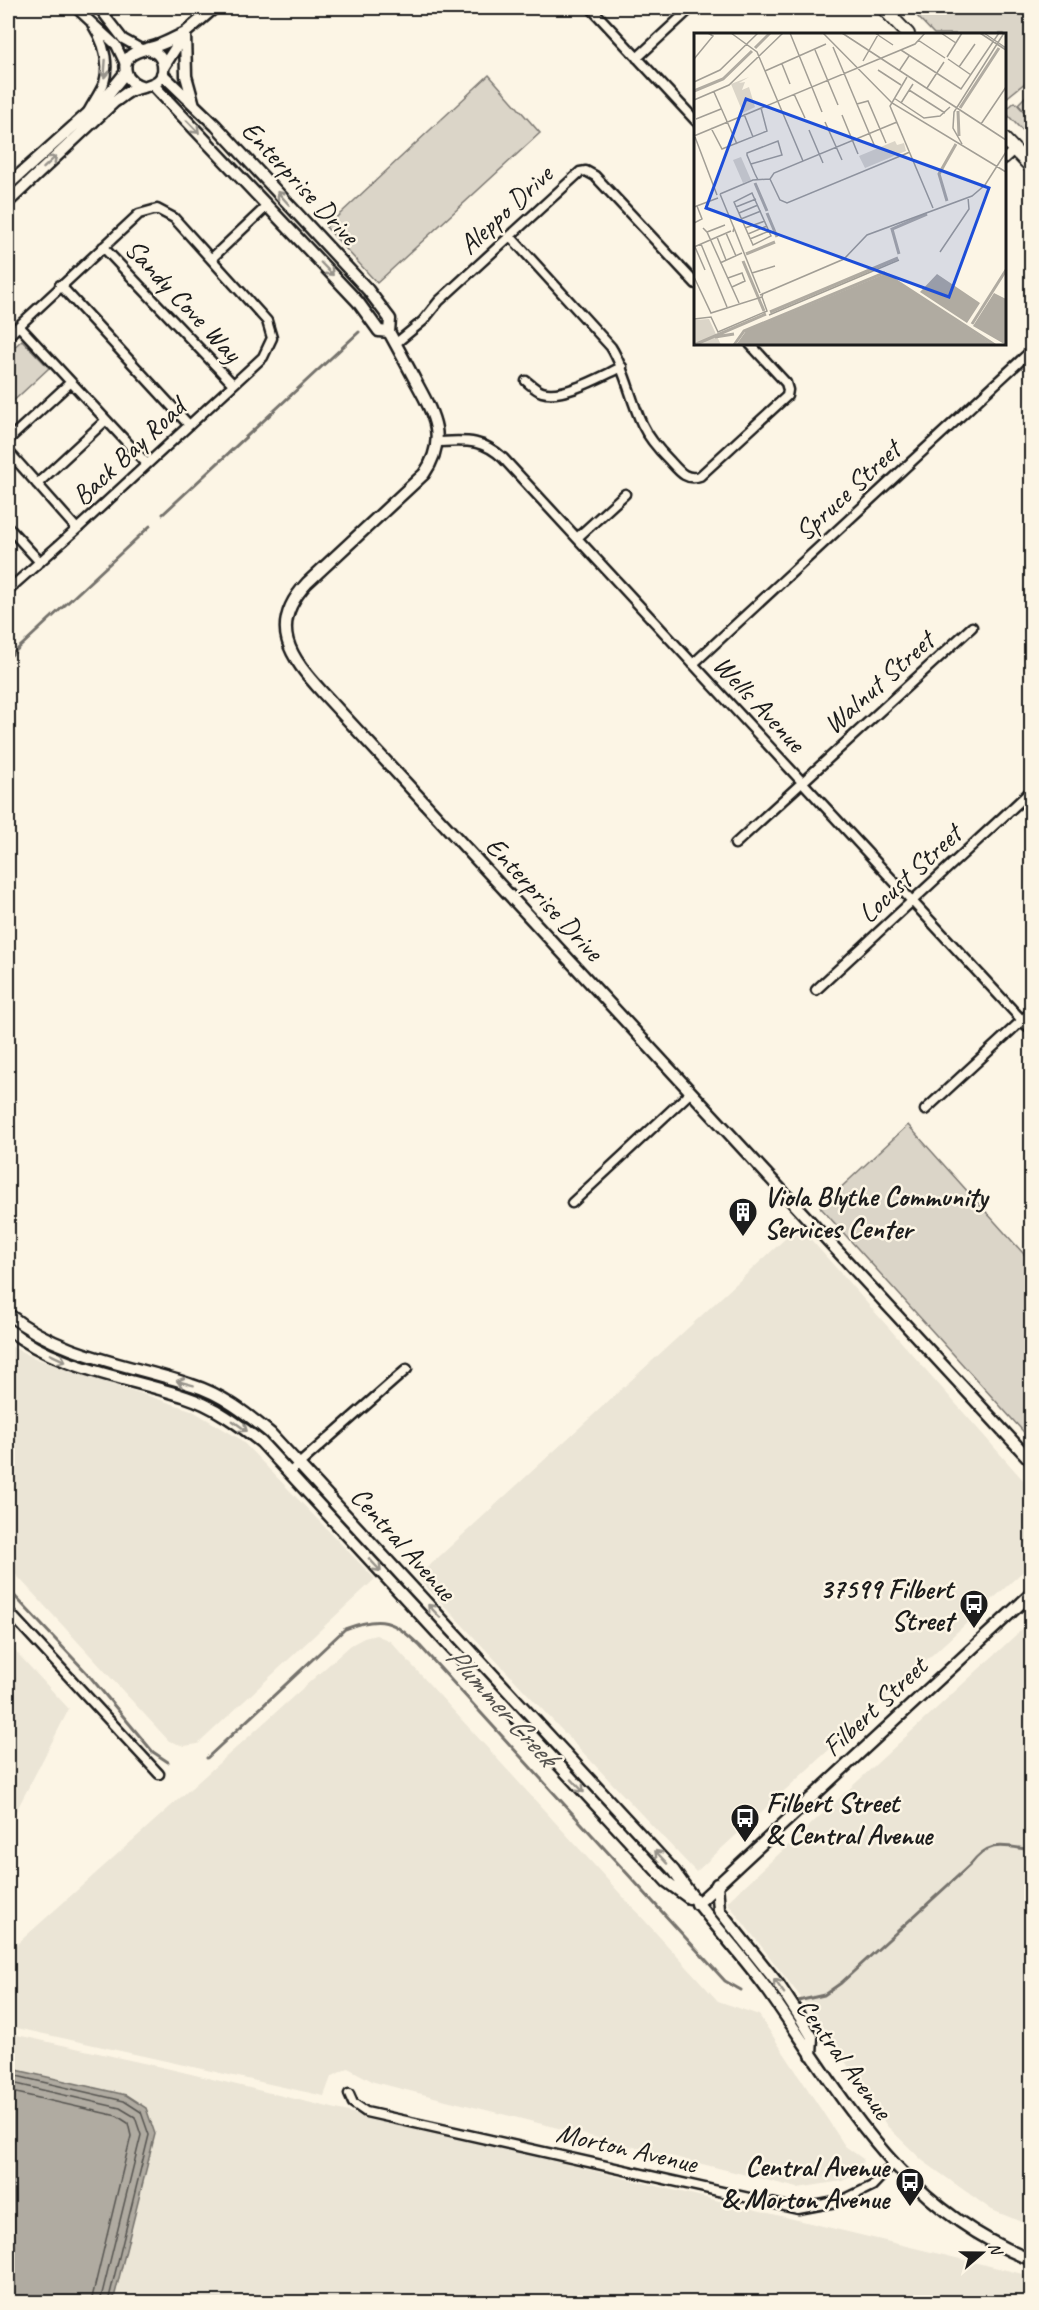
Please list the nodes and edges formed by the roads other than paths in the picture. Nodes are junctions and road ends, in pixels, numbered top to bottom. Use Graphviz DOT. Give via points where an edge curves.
graph roads {
  1 [pos="76,8"];
  2 [pos="99,8"];
  3 [pos="214,8"];
  4 [pos="591,8"];
  5 [pos="691,8"];
  6 [pos="883,8"];
  7 [pos="92,24"];
  8 [pos="185,33"];
  9 [pos="905,33"];
  10 [pos="144,49"];
  11 [pos="637,58"];
  12 [pos="126,69"];
  13 [pos="163,70"];
  14 [pos="148,86"];
  15 [pos="194,105"];
  16 [pos="88,113"];
  17 [pos="694,119"];
  18 [pos="1006,140"];
  19 [pos="1014,150"];
  20 [pos="1006,158"];
  21 [pos="1032,168"];
  22 [pos="8,185"];
  23 [pos="8,202"];
  24 [pos="267,206"];
  25 [pos="510,236"];
  26 [pos="103,247"];
  27 [pos="211,259"];
  28 [pos="694,282"];
  29 [pos="60,285"];
  30 [pos="19,326"];
  31 [pos="389,332"];
  32 [pos="8,336"];
  33 [pos="395,344"];
  34 [pos="751,345"];
  35 [pos="1032,350"];
  36 [pos="622,367"];
  37 [pos="526,381"];
  38 [pos="71,382"];
  39 [pos="232,384"];
  40 [pos="106,420"];
  41 [pos="189,425"];
  42 [pos="8,440"];
  43 [pos="437,442"];
  44 [pos="8,451"];
  45 [pos="147,464"];
  46 [pos="37,484"];
  47 [pos="625,494"];
  48 [pos="8,527"];
  49 [pos="77,529"];
  50 [pos="577,538"];
  51 [pos="40,562"];
  52 [pos="8,590"];
  53 [pos="972,627"];
  54 [pos="693,663"];
  55 [pos="802,782"];
  56 [pos="1032,790"];
  57 [pos="735,844"];
  58 [pos="912,901"];
  59 [pos="816,990"];
  60 [pos="1032,1011"];
  61 [pos="1022,1020"];
  62 [pos="1032,1031"];
  63 [pos="691,1092"];
  64 [pos="925,1110"];
  65 [pos="572,1203"];
  66 [pos="8,1314"];
  67 [pos="8,1329"];
  68 [pos="407,1369"];
  69 [pos="1032,1462"];
  70 [pos="299,1464"];
  71 [pos="290,1472"];
  72 [pos="1032,1593"];
  73 [pos="8,1611"];
  74 [pos="159,1774"];
  75 [pos="717,1884"];
  76 [pos="697,1904"];
  77 [pos="811,2055"];
  78 [pos="349,2094"];
  79 [pos="893,2164"];
  80 [pos="1032,2260"];
  1 -- 7 [label="street"];
  2 -- 10 [label="street" via="123,39"];
  3 -- 8 [label="street"];
  4 -- 11 [label="street"];
  5 -- 11 [label="street"];
  6 -- 9 [label="main road"];
  7 -- 12 [label="street" via="116,45"];
  7 -- 16 [label="street, one-way" via="104,49 106,71 104,84"];
  8 -- 10 [label="street"];
  8 -- 13 [label="street"];
  8 -- 15 [label="street" via="186,76"];
  10 -- 12 [label="street" via="130,55"];
  10 -- 13 [label="street" via="158,55"];
  11 -- 17 [label="street"];
  12 -- 14 [label="street" via="132,82"];
  12 -- 16 [label="street" via="105,98"];
  13 -- 14 [label="street"];
  13 -- 15 [label="street, Enterprise Drive"];
  23 -- 14 [label="street, one-way" via="114,102"];
  14 -- 24 [label="street, Enterprise Drive, one-way"];
  31 -- 15 [label="street, Enterprise Drive, one-way" via="390,320 368,290"];
  16 -- 22 [label="street"];
  18 -- 19 [label="main road"];
  19 -- 20 [label="street"];
  19 -- 21 [label="main road"];
  24 -- 27 [label="street"];
  24 -- 31 [label="street, Enterprise Drive, one-way" via="358,302 379,331"];
  25 -- 28 [label="street, Aleppo Drive" via="575,175 586,171"];
  25 -- 33 [label="street, Aleppo Drive"];
  25 -- 36 [label="street" via="602,336"];
  26 -- 27 [label="street" via="139,214 157,209 174,218"];
  26 -- 29 [label="street"];
  26 -- 39 [label="street, Sandy Cove Way"];
  27 -- 39 [label="street, Back Bay Road" via="267,321 272,338 263,357"];
  29 -- 30 [label="street"];
  29 -- 41 [label="street"];
  30 -- 32 [label="street"];
  30 -- 38 [label="street"];
  31 -- 33 [label="street, Enterprise Drive"];
  33 -- 43 [label="street, Enterprise Drive" via="430,407"];
  34 -- 36 [label="street" via="786,383 787,396 707,471 694,478 683,475 648,436"];
  35 -- 54 [label="street, Spruce Street"];
  36 -- 37 [label="street" via="573,389 553,393 543,392"];
  38 -- 40 [label="street"];
  38 -- 42 [label="street"];
  39 -- 41 [label="street, Back Bay Road"];
  40 -- 45 [label="street"];
  40 -- 46 [label="street"];
  41 -- 45 [label="street, Back Bay Road"];
  43 -- 50 [label="street, Wells Avenue" via="471,441 493,449"];
  43 -- 63 [label="street, Enterprise Drive" via="430,464 415,484 299,592 289,614 288,644 293,658"];
  44 -- 46 [label="street"];
  45 -- 49 [label="street, Back Bay Road"];
  46 -- 49 [label="street"];
  47 -- 50 [label="street"];
  48 -- 51 [label="street"];
  49 -- 51 [label="street, Back Bay Road"];
  50 -- 54 [label="street, Wells Avenue"];
  51 -- 52 [label="street, Back Bay Road"];
  53 -- 55 [label="street, Walnut Street"];
  54 -- 55 [label="street, Wells Avenue"];
  55 -- 57 [label="street, Walnut Street"];
  55 -- 58 [label="street, Wells Avenue"];
  56 -- 58 [label="street, Locust Street"];
  58 -- 59 [label="street, Locust Street"];
  58 -- 61 [label="street, Wells Avenue"];
  60 -- 61 [label="street"];
  61 -- 62 [label="street, Wells Avenue"];
  61 -- 64 [label="street"];
  63 -- 65 [label="street"];
  63 -- 69 [label="street, Enterprise Drive"];
  70 -- 66 [label="street, Central Avenue, one-way" via="243,1411 213,1394 69,1350 25,1328"];
  67 -- 71 [label="street, Central Avenue, one-way" via="21,1340 66,1361 187,1397 213,1409 261,1442"];
  68 -- 70 [label="street"];
  70 -- 71 [label="street"];
  76 -- 70 [label="street, Central Avenue, one-way" via="674,1871"];
  71 -- 76 [label="street, Central Avenue, one-way" via="667,1882"];
  72 -- 75 [label="street, Filbert Street"];
  73 -- 74 [label="street"];
  75 -- 76 [label="street, Filbert Street"];
  77 -- 75 [label="street, one-way" via="812,2037 800,2018 719,1910"];
  76 -- 77 [label="street, Central Avenue" via="758,1978"];
  77 -- 79 [label="street, Central Avenue"];
  78 -- 79 [label="street, Morton Avenue" via="353,2103 366,2112 798,2209 841,2201 872,2186"];
  79 -- 80 [label="street, Central Avenue" via="946,2212 981,2236"];
}
